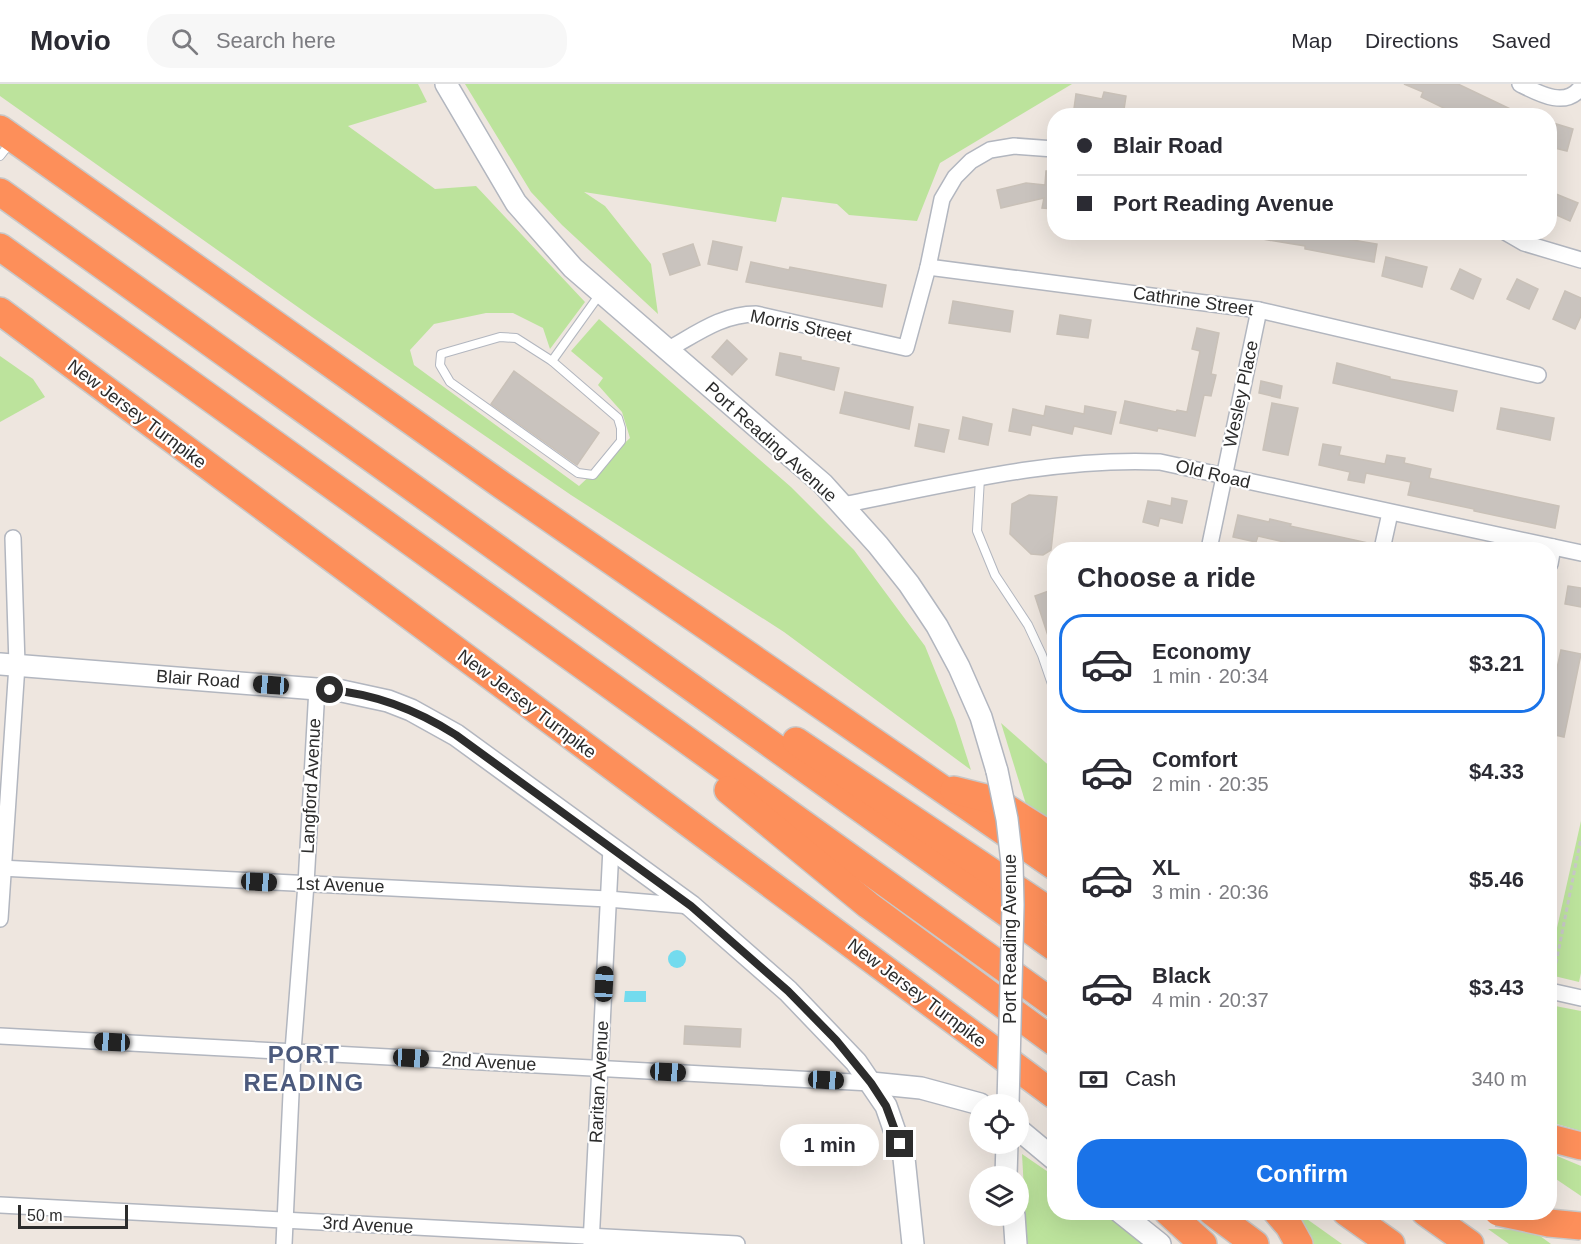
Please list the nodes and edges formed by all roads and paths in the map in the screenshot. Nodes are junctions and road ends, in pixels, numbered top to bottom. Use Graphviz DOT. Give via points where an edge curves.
graph roads {
  1 [pos="446,84"];
  2 [pos="1520,84"];
  3 [pos="1581,87"];
  4 [pos="4,141"];
  5 [pos="1047,148"];
  6 [pos="0,192"];
  7 [pos="1519,240"];
  8 [pos="0,247"];
  9 [pos="1581,260"];
  10 [pos="928,267"];
  11 [pos="601,293"];
  12 [pos="1259,310"];
  13 [pos="0,311"];
  14 [pos="667,350"];
  15 [pos="552,361"];
  16 [pos="1538,375"];
  17 [pos="1224,477"];
  18 [pos="980,478"];
  19 [pos="842,505"];
  20 [pos="1390,513"];
  21 [pos="457,520"];
  22 [pos="13,538"];
  23 [pos="1210,542"];
  24 [pos="1384,542"];
  25 [pos="1529,542"];
  26 [pos="1557,548"];
  27 [pos="1581,553"];
  28 [pos="8,665"];
  29 [pos="1047,670"];
  30 [pos="603,680"];
  31 [pos="317,688"];
  32 [pos="937,785"];
  33 [pos="1047,834"];
  34 [pos="1581,838"];
  35 [pos="611,848"];
  36 [pos="1047,861"];
  37 [pos="1,868"];
  38 [pos="306,885"];
  39 [pos="608,899"];
  40 [pos="691,906"];
  41 [pos="1047,909"];
  42 [pos="0,919"];
  43 [pos="1047,942"];
  44 [pos="1557,956"];
  45 [pos="913,990"];
  46 [pos="1557,993"];
  47 [pos="1581,998"];
  48 [pos="1047,999"];
  49 [pos="0,1036"];
  50 [pos="1047,1037"];
  51 [pos="293,1052"];
  52 [pos="600,1068"];
  53 [pos="871,1083"];
  54 [pos="1047,1090"];
  55 [pos="1008,1094"];
  56 [pos="969,1100"];
  57 [pos="1047,1107"];
  58 [pos="1029,1138"];
  59 [pos="1557,1140"];
  60 [pos="1581,1146"];
  61 [pos="1047,1153"];
  62 [pos="0,1205"];
  63 [pos="1557,1214"];
  64 [pos="285,1220"];
  65 [pos="1130,1220"];
  66 [pos="1177,1220"];
  67 [pos="1223,1220"];
  68 [pos="1282,1220"];
  69 [pos="1357,1220"];
  70 [pos="1436,1220"];
  71 [pos="1535,1220"];
  72 [pos="1004,1226"];
  73 [pos="1015,1226"];
  74 [pos="1581,1226"];
  75 [pos="1581,1231"];
  76 [pos="591,1241"];
  77 [pos="284,1244"];
  78 [pos="737,1244"];
  79 [pos="913,1244"];
  80 [pos="1003,1244"];
  81 [pos="1016,1244"];
  82 [pos="1160,1244"];
  83 [pos="1203,1244"];
  84 [pos="1255,1244"];
  85 [pos="1299,1244"];
  86 [pos="1391,1244"];
  87 [pos="1470,1244"];
  1 -- 11 [label="main road, Port Reading Avenue" via="516,203 573,268"];
  2 -- 3 [label="street" via="1551,98 1571,96"];
  4 -- 32 [label="highway"];
  5 -- 10 [label="street" via="1014,146 990,150 971,161 955,177 942,199"];
  6 -- 21 [label="highway"];
  7 -- 9 [label="street"];
  8 -- 30 [label="highway"];
  10 -- 12 [label="street, Cathrine Street"];
  10 -- 14 [label="street, Morris Street" via="906,348 756,314 739,314"];
  11 -- 14 [label="main road, Port Reading Avenue"];
  11 -- 15 [label="lane"];
  12 -- 16 [label="street, Cathrine Street"];
  12 -- 17 [label="street, Wesley Place"];
  13 -- 45 [label="highway, New Jersey Turnpike"];
  14 -- 19 [label="main road, Port Reading Avenue" via="823,484"];
  15 -- 15 [label="lane" via="516,338 500,337 441,354 440,365 450,382 578,473 593,476 621,441 618,418"];
  17 -- 18 [label="street, Old Road" via="1141,461 1035,468"];
  17 -- 20 [label="street, Old Road"];
  17 -- 23 [label="street, Wesley Place"];
  18 -- 19 [label="street, Old Road"];
  18 -- 29 [label="lane" via="977,531 995,574 1028,625"];
  19 -- 55 [label="main road, Port Reading Avenue, bridge" via="909,584 937,626 981,717 997,771 1012,863"];
  20 -- 24 [label="street"];
  20 -- 25 [label="street, Old Road"];
  21 -- 41 [label="highway"];
  21 -- 43 [label="highway"];
  22 -- 28 [label="street"];
  26 -- 27 [label="street, Old Road"];
  28 -- 31 [label="main road, Blair Road"];
  28 -- 37 [label="street"];
  30 -- 48 [label="highway"];
  30 -- 50 [label="highway" via="828,874"];
  31 -- 35 [label="main road, Blair Road" via="388,701 433,721"];
  31 -- 38 [label="street, Langford Avenue"];
  32 -- 33 [label="highway" via="994,800"];
  32 -- 36 [label="highway"];
  34 -- 44 [label="path"];
  35 -- 39 [label="street, Raritan Avenue"];
  35 -- 40 [label="main road, Blair Road"];
  37 -- 38 [label="street, 1st Avenue"];
  37 -- 42 [label="street"];
  38 -- 39 [label="street, 1st Avenue"];
  38 -- 51 [label="street, Langford Avenue"];
  39 -- 40 [label="street, 1st Avenue"];
  39 -- 52 [label="street, Raritan Avenue"];
  40 -- 53 [label="main road, Blair Road" via="809,1012"];
  45 -- 54 [label="highway, New Jersey Turnpike"];
  45 -- 57 [label="highway"];
  46 -- 47 [label="street"];
  49 -- 51 [label="street, 2nd Avenue"];
  51 -- 52 [label="street, 2nd Avenue"];
  51 -- 64 [label="street, Langford Avenue"];
  52 -- 53 [label="street, 2nd Avenue"];
  52 -- 76 [label="street, Raritan Avenue"];
  53 -- 56 [label="main road" via="921,1088"];
  53 -- 79 [label="main road" via="886,1106 904,1158"];
  58 -- 61 [label="main road"];
  59 -- 60 [label="highway"];
  62 -- 64 [label="street, 3rd Avenue"];
  63 -- 75 [label="highway"];
  64 -- 76 [label="street, 3rd Avenue"];
  64 -- 77 [label="street, Langford Avenue"];
  65 -- 82 [label="main road"];
  66 -- 83 [label="highway"];
  67 -- 84 [label="highway"];
  68 -- 85 [label="highway"];
  69 -- 86 [label="highway"];
  70 -- 87 [label="highway"];
  71 -- 74 [label="highway, bridge"];
  72 -- 80 [label="main road"];
  73 -- 81 [label="main road"];
  76 -- 78 [label="street, 3rd Avenue"];
}
